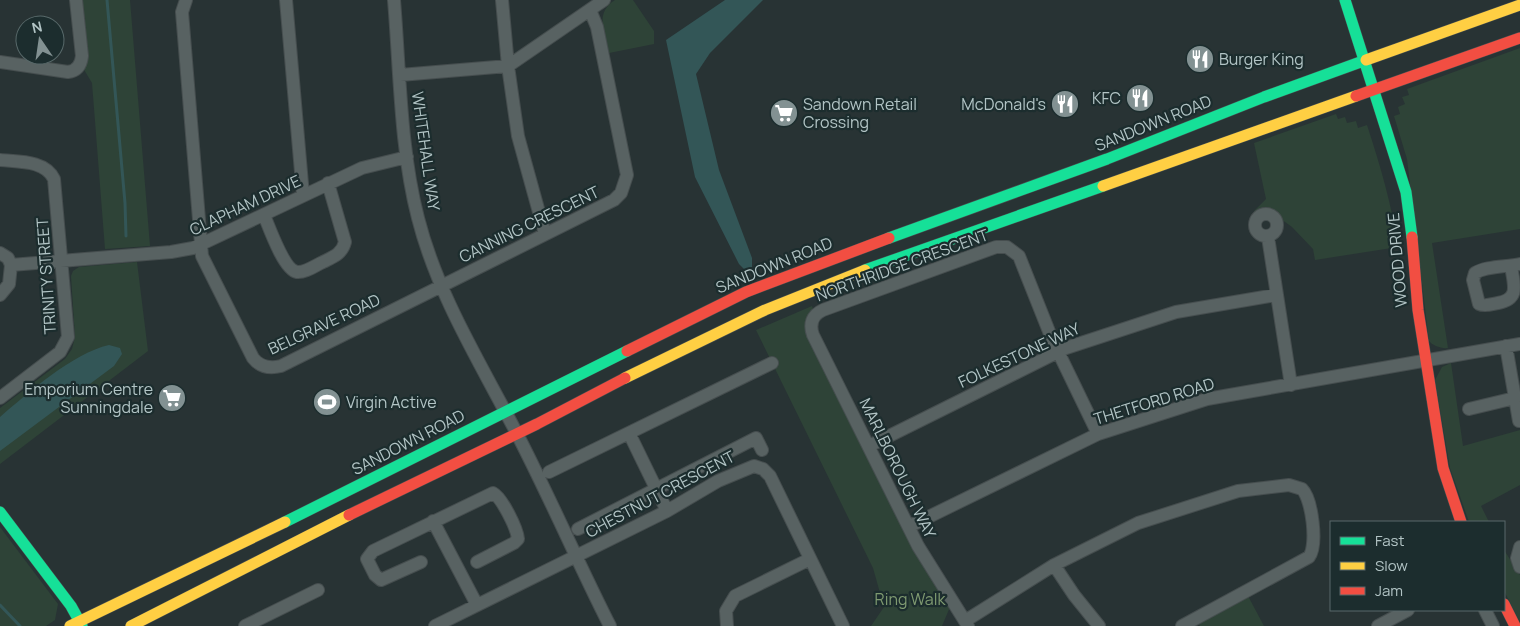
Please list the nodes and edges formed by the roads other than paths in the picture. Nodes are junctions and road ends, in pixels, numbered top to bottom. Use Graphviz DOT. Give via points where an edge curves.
graph roads {
  1 [pos="76,0"];
  2 [pos="186,0"];
  3 [pos="286,0"];
  4 [pos="394,0"];
  5 [pos="502,0"];
  6 [pos="604,0"];
  7 [pos="1345,0"];
  8 [pos="1520,5"];
  9 [pos="590,10"];
  10 [pos="1520,38"];
  11 [pos="1366,60"];
  12 [pos="0,62"];
  13 [pos="508,66"];
  14 [pos="400,75"];
  15 [pos="1375,91"];
  16 [pos="407,157"];
  17 [pos="0,160"];
  18 [pos="328,183"];
  19 [pos="303,195"];
  20 [pos="264,215"];
  21 [pos="545,234"];
  22 [pos="1268,237"];
  23 [pos="201,246"];
  24 [pos="0,253"];
  25 [pos="61,261"];
  26 [pos="11,265"];
  27 [pos="441,286"];
  28 [pos="0,295"];
  29 [pos="1276,295"];
  30 [pos="812,320"];
  31 [pos="1520,344"];
  32 [pos="1506,346"];
  33 [pos="1058,352"];
  34 [pos="1426,360"];
  35 [pos="772,363"];
  36 [pos="1291,384"];
  37 [pos="0,398"];
  38 [pos="1515,398"];
  39 [pos="1469,409"];
  40 [pos="505,411"];
  41 [pos="1519,421"];
  42 [pos="629,433"];
  43 [pos="517,434"];
  44 [pos="1098,434"];
  45 [pos="869,446"];
  46 [pos="762,450"];
  47 [pos="549,472"];
  48 [pos="656,489"];
  49 [pos="667,511"];
  50 [pos="0,512"];
  51 [pos="433,521"];
  52 [pos="1461,521"];
  53 [pos="910,526"];
  54 [pos="578,529"];
  55 [pos="1520,546"];
  56 [pos="575,556"];
  57 [pos="810,559"];
  58 [pos="421,562"];
  59 [pos="477,562"];
  60 [pos="1054,565"];
  61 [pos="1520,567"];
  62 [pos="318,590"];
  63 [pos="477,605"];
  64 [pos="1505,606"];
  65 [pos="1406,611"];
  66 [pos="1486,611"];
  67 [pos="77,624"];
  68 [pos="966,624"];
  69 [pos="131,626"];
  70 [pos="246,626"];
  71 [pos="435,626"];
  72 [pos="610,626"];
  73 [pos="727,626"];
  74 [pos="843,626"];
  75 [pos="1099,626"];
  76 [pos="1182,626"];
  77 [pos="1378,626"];
  78 [pos="1493,626"];
  79 [pos="1515,626"];
  1 -- 12 [label="street" via="82,56 78,68 68,72"];
  2 -- 23 [label="street" via="182,12"];
  3 -- 19 [label="street"];
  4 -- 14 [label="street, WHITEHALL WAY"];
  5 -- 13 [label="street"];
  6 -- 9 [label="street"];
  7 -- 11 [label="main road, WOOD DRIVE"];
  8 -- 11 [label="main road, SANDOWN ROAD"];
  9 -- 13 [label="street"];
  9 -- 21 [label="street, CANNING CRESCENT" via="597,28 627,175 626,184 614,200"];
  10 -- 15 [label="main road"];
  11 -- 15 [label="main road, WOOD DRIVE"];
  11 -- 40 [label="main road, SANDOWN ROAD" via="1264,96 1107,159 790,274 746,292"];
  13 -- 14 [label="street"];
  13 -- 21 [label="street" via="518,136"];
  14 -- 16 [label="street, WHITEHALL WAY"];
  15 -- 34 [label="main road, WOOD DRIVE" via="1411,218 1418,310"];
  15 -- 43 [label="main road" via="810,291 725,328"];
  16 -- 18 [label="street, CLAPHAM DRIVE" via="362,168"];
  16 -- 27 [label="street, WHITEHALL WAY" via="418,219"];
  17 -- 25 [label="street, TRINITY STREET" via="41,166 52,175"];
  18 -- 19 [label="street, CLAPHAM DRIVE"];
  18 -- 20 [label="street" via="345,242 342,252 332,258 302,272 293,270"];
  19 -- 20 [label="street, CLAPHAM DRIVE"];
  20 -- 23 [label="street, CLAPHAM DRIVE"];
  21 -- 27 [label="street, CANNING CRESCENT"];
  22 -- 29 [label="street"];
  23 -- 25 [label="street, CLAPHAM DRIVE" via="171,252"];
  23 -- 27 [label="street, BELGRAVE ROAD" via="202,256 248,349 257,363 264,367 280,366"];
  24 -- 26 [label="street" via="8,258"];
  25 -- 26 [label="street, CLAPHAM DRIVE"];
  25 -- 37 [label="street, TRINITY STREET" via="68,333 66,345"];
  26 -- 28 [label="street" via="9,284"];
  27 -- 40 [label="street, WHITEHALL WAY"];
  29 -- 33 [label="street, FOLKESTONE WAY" via="1176,312"];
  29 -- 36 [label="street"];
  30 -- 33 [label="street, NORTHRIDGE CRESCENT" via="823,310 1004,246 1019,256"];
  30 -- 45 [label="street, MARLBOROUGH WAY" via="813,335"];
  31 -- 32 [label="street, THETFORD ROAD"];
  32 -- 34 [label="street, THETFORD ROAD"];
  32 -- 38 [label="street"];
  33 -- 44 [label="street"];
  33 -- 45 [label="street, FOLKESTONE WAY"];
  34 -- 36 [label="street, THETFORD ROAD"];
  34 -- 52 [label="main road, WOOD DRIVE" via="1443,468"];
  35 -- 42 [label="street"];
  36 -- 44 [label="street, THETFORD ROAD" via="1207,399"];
  38 -- 39 [label="street"];
  38 -- 41 [label="street"];
  40 -- 43 [label="street, WHITEHALL WAY"];
  40 -- 67 [label="main road, SANDOWN ROAD"];
  42 -- 47 [label="street"];
  42 -- 48 [label="street"];
  43 -- 56 [label="street, WHITEHALL WAY"];
  43 -- 69 [label="main road" via="320,528"];
  44 -- 53 [label="street, THETFORD ROAD"];
  45 -- 53 [label="street, MARLBOROUGH WAY"];
  46 -- 48 [label="street" via="756,438"];
  48 -- 49 [label="street"];
  48 -- 54 [label="street"];
  49 -- 56 [label="street, CHESTNUT CRESCENT"];
  49 -- 57 [label="street, CHESTNUT CRESCENT" via="745,468 759,467 770,476"];
  50 -- 67 [label="main road" via="71,606"];
  51 -- 58 [label="street" via="373,551 368,559 381,580"];
  51 -- 59 [label="street" via="489,494 499,498 518,539"];
  51 -- 63 [label="street"];
  53 -- 68 [label="street, MARLBOROUGH WAY" via="918,546"];
  55 -- 61 [label="street" via="1517,558"];
  56 -- 63 [label="street, CHESTNUT CRESCENT"];
  56 -- 72 [label="street, WHITEHALL WAY"];
  57 -- 73 [label="street" via="735,596 726,610"];
  57 -- 74 [label="street, CHESTNUT CRESCENT"];
  60 -- 68 [label="street"];
  60 -- 75 [label="street"];
  60 -- 76 [label="street" via="1138,524 1229,493 1289,485 1302,489 1308,500 1314,541 1309,557"];
  62 -- 70 [label="street"];
  63 -- 71 [label="street, CHESTNUT CRESCENT"];
  64 -- 79 [label="main road"];
  65 -- 77 [label="street"];
  66 -- 78 [label="street"];
}
